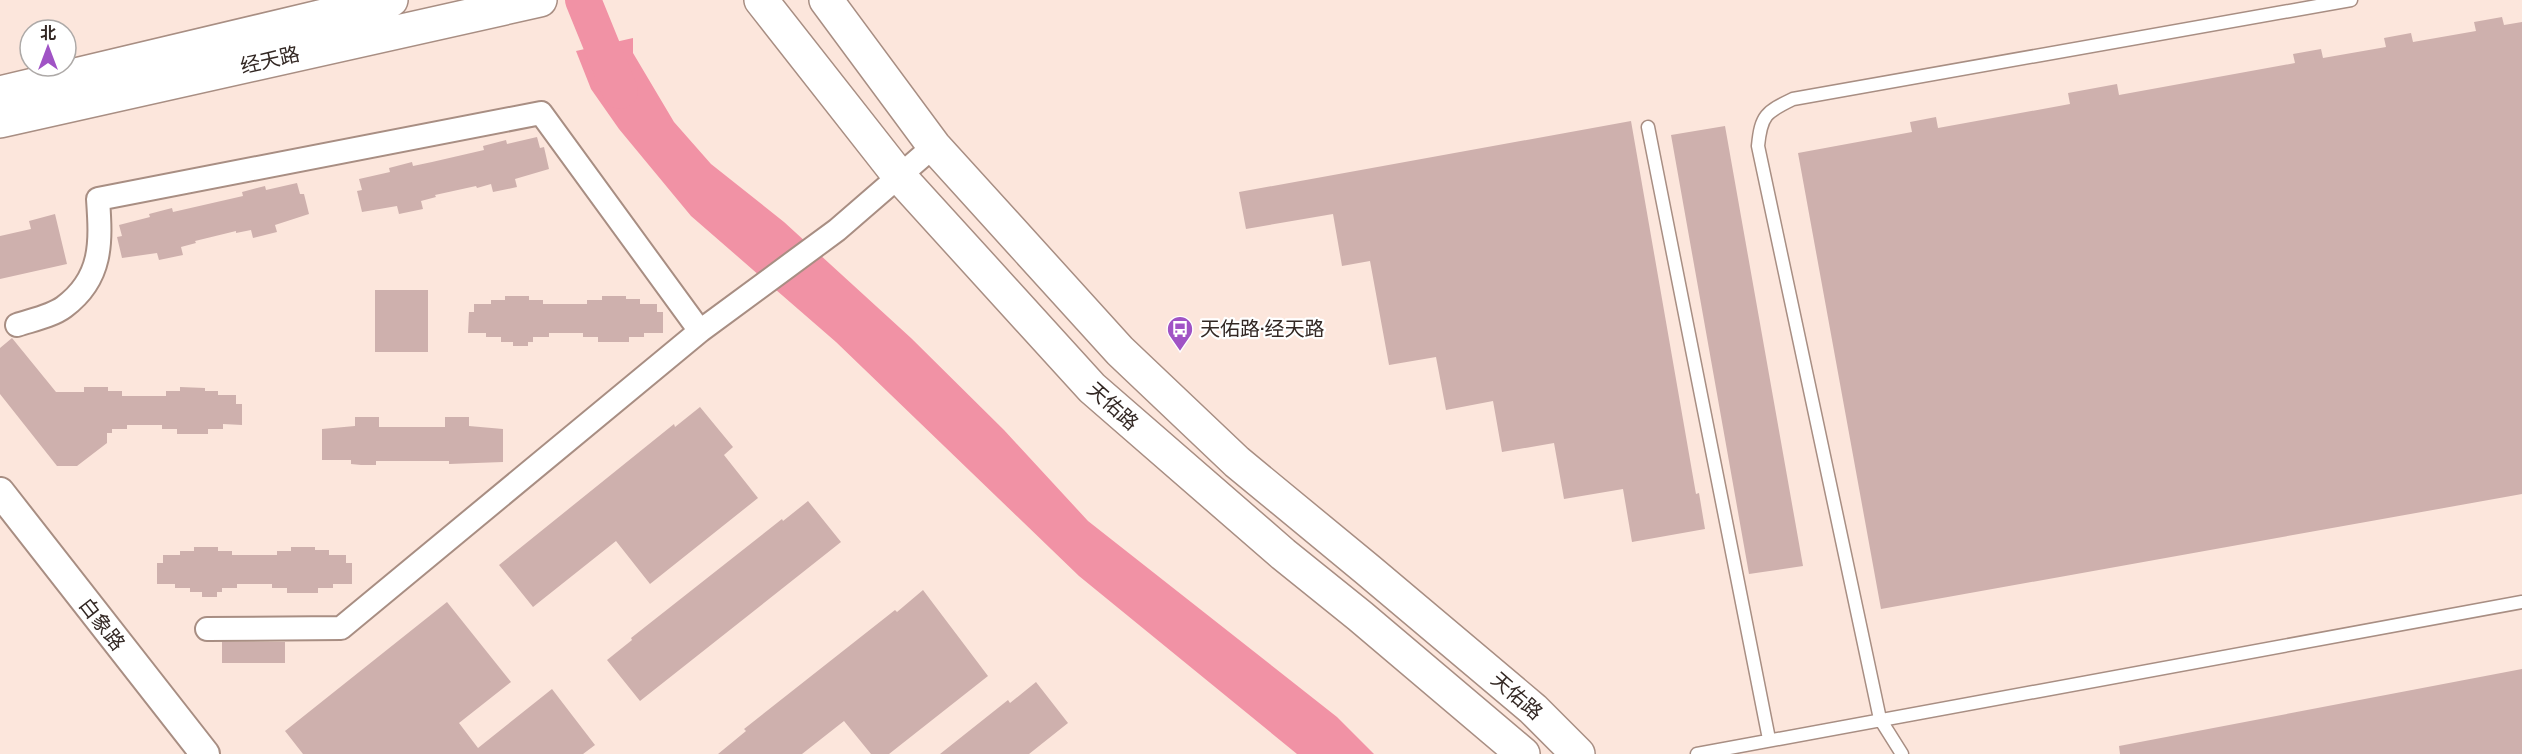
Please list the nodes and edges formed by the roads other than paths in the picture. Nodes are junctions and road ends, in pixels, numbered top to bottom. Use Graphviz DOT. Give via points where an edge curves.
graph roads {
  1 [pos="391,0"];
  2 [pos="540,0"];
  3 [pos="761,0"];
  4 [pos="826,0"];
  5 [pos="2351,0"];
  6 [pos="199,61"];
  7 [pos="0,81"];
  8 [pos="0,93"];
  9 [pos="0,121"];
  10 [pos="1648,127"];
  11 [pos="0,138"];
  12 [pos="934,147"];
  13 [pos="900,177"];
  14 [pos="17,325"];
  15 [pos="700,331"];
  16 [pos="0,492"];
  17 [pos="2522,602"];
  18 [pos="207,629"];
  19 [pos="1880,719"];
  20 [pos="1769,739"];
  21 [pos="205,754"];
  22 [pos="1523,754"];
  23 [pos="1578,754"];
  24 [pos="1697,754"];
  25 [pos="1902,754"];
  1 -- 6 [label="main road, 经天路"];
  2 -- 6 [label="main road, 经天路"];
  3 -- 13 [label="main road, 天佑路"];
  4 -- 12 [label="main road, 天佑路"];
  5 -- 19 [label="lane" via="1793,99 1769,111 1760,124 1758,146"];
  6 -- 7 [label="main road"];
  6 -- 8 [label="main road, 经天路"];
  6 -- 9 [label="main road, 经天路"];
  6 -- 11 [label="main road" via="57,123"];
  10 -- 20 [label="lane"];
  12 -- 13 [label="street"];
  12 -- 23 [label="main road, 天佑路" via="1120,351 1237,462 1533,709"];
  13 -- 15 [label="street" via="837,230"];
  13 -- 22 [label="main road, 天佑路" via="1092,388"];
  14 -- 15 [label="street" via="63,308 88,283 101,243 98,199 541,112"];
  15 -- 18 [label="street" via="341,628"];
  16 -- 21 [label="street, 白象路"];
  17 -- 19 [label="lane"];
  19 -- 20 [label="lane"];
  19 -- 25 [label="lane"];
  20 -- 24 [label="lane"];
}
